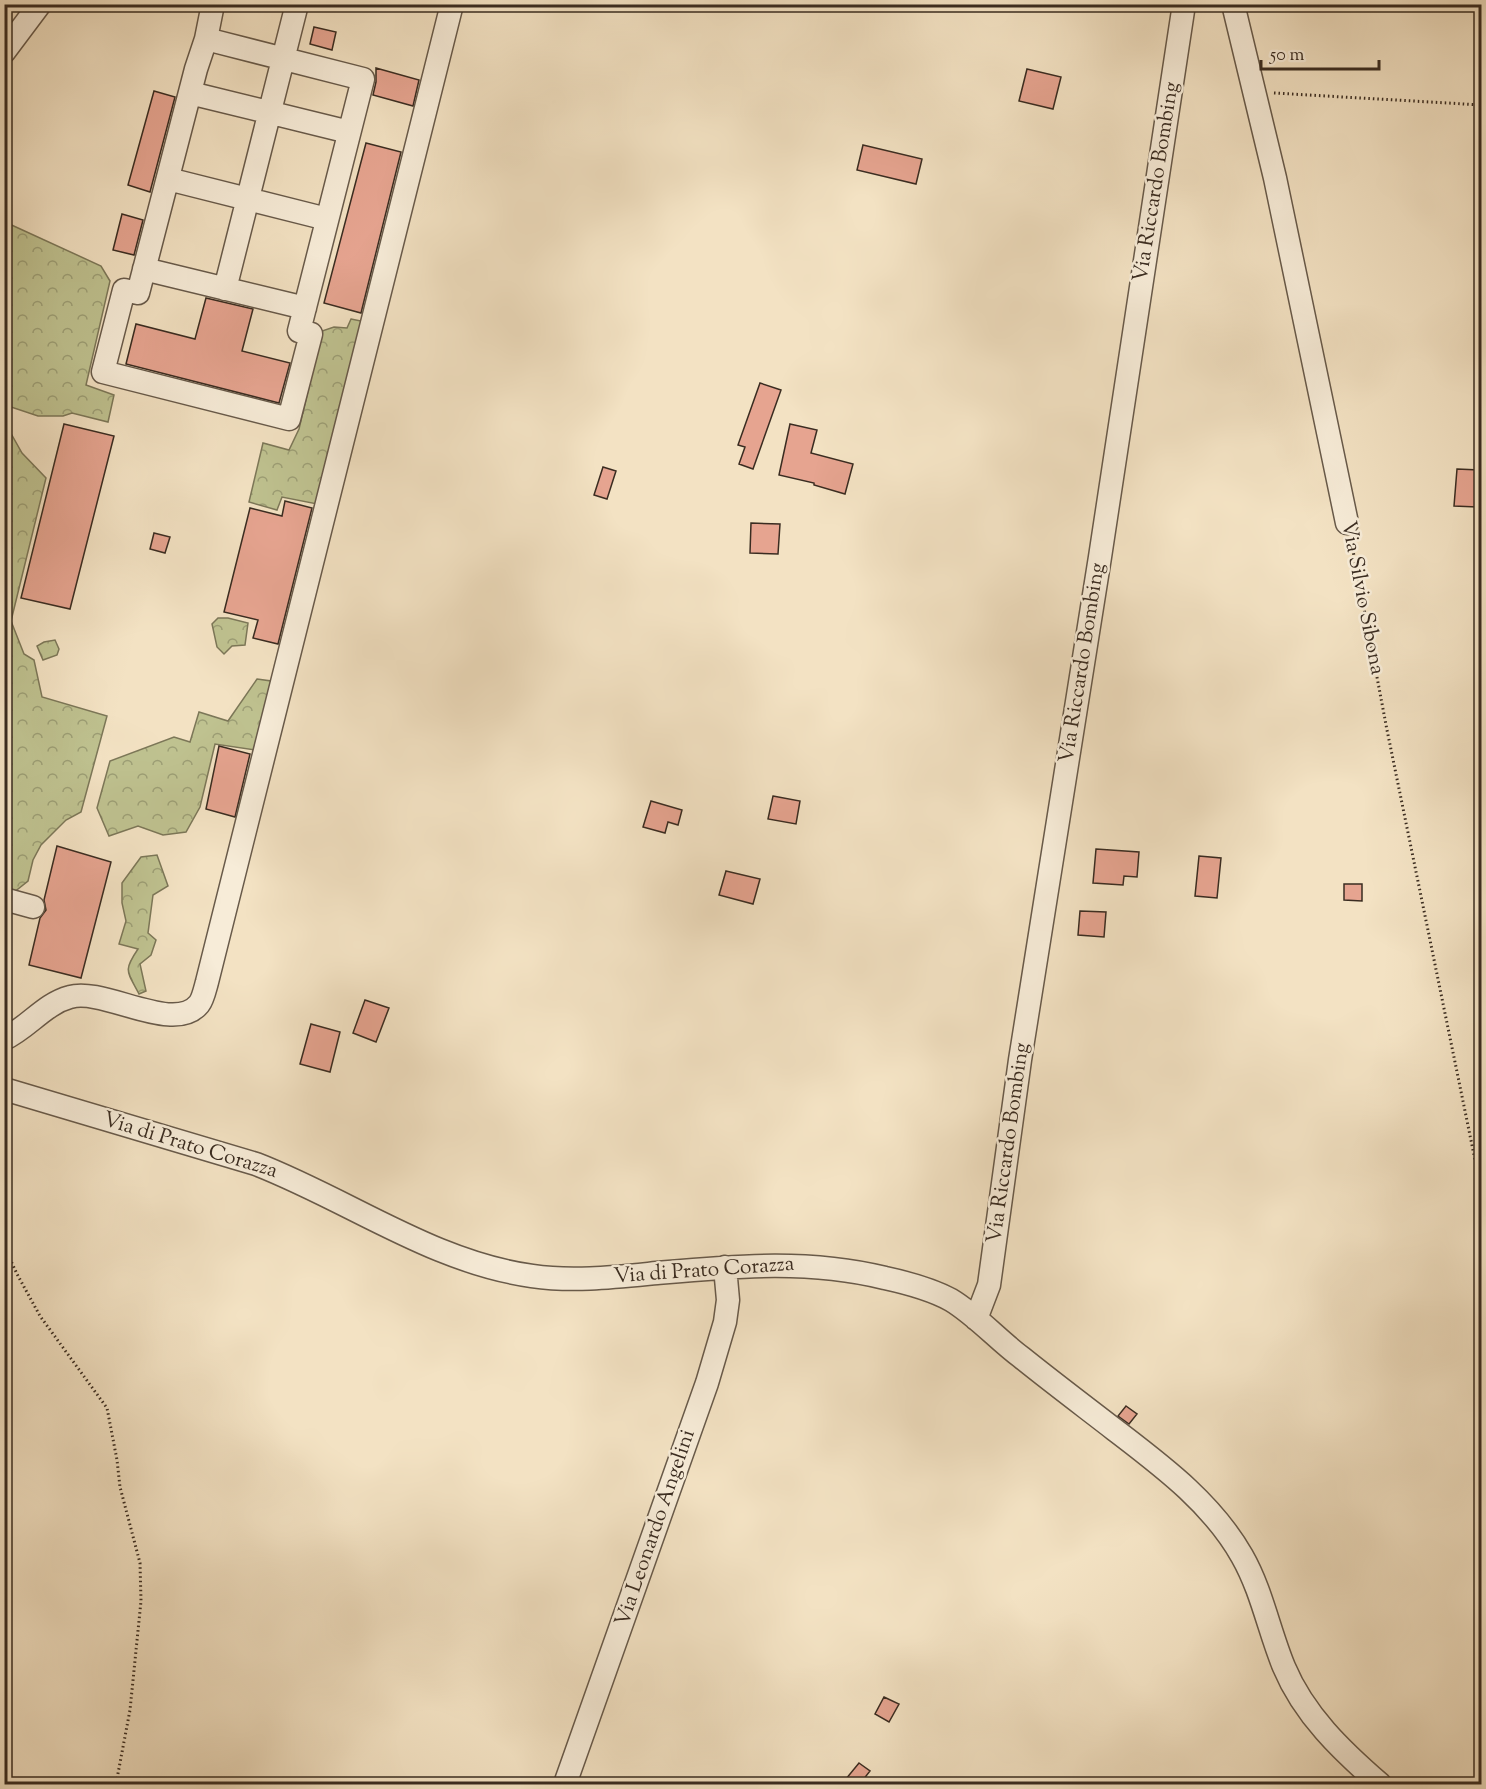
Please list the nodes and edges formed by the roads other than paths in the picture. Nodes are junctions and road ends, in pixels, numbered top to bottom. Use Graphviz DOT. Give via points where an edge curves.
graph roads {
  1 [pos="40,4"];
  2 [pos="213,4"];
  3 [pos="297,4"];
  4 [pos="452,4"];
  5 [pos="1184,4"];
  6 [pos="1233,4"];
  7 [pos="206,39"];
  8 [pos="4,51"];
  9 [pos="283,59"];
  10 [pos="190,93"];
  11 [pos="269,112"];
  12 [pos="349,132"];
  13 [pos="168,179"];
  14 [pos="248,199"];
  15 [pos="327,219"];
  16 [pos="144,269"];
  17 [pos="225,289"];
  18 [pos="305,308"];
  19 [pos="1347,523"];
  20 [pos="4,899"];
  21 [pos="33,907"];
  22 [pos="4,1039"];
  23 [pos="4,1089"];
  24 [pos="724,1267"];
  25 [pos="976,1319"];
  26 [pos="565,1785"];
  27 [pos="1380,1785"];
  1 -- 8 [label="street"];
  2 -- 7 [label="street"];
  3 -- 9 [label="street"];
  4 -- 22 [label="street" via="200,1003 190,1011 174,1015 86,995 71,997 50,1005"];
  5 -- 25 [label="street, Via Riccardo Bombing" via="1020,1060 989,1285"];
  6 -- 19 [label="street, Via Silvio Sibona" via="1275,178"];
  7 -- 9 [label="street"];
  7 -- 10 [label="street"];
  9 -- 11 [label="street"];
  9 -- 12 [label="street" via="363,79"];
  10 -- 11 [label="street"];
  10 -- 13 [label="street"];
  11 -- 12 [label="street"];
  11 -- 14 [label="street"];
  12 -- 15 [label="street"];
  13 -- 14 [label="street"];
  13 -- 16 [label="street"];
  14 -- 15 [label="street"];
  14 -- 17 [label="street"];
  15 -- 18 [label="street"];
  16 -- 17 [label="street"];
  16 -- 18 [label="street" via="138,293 124,290 103,372 289,419 310,334 299,331"];
  17 -- 18 [label="street"];
  20 -- 21 [label="street"];
  23 -- 24 [label="street, Via di Prato Corazza" via="256,1164 438,1250 495,1269 576,1278"];
  24 -- 25 [label="street, Via di Prato Corazza" via="792,1264 859,1271 935,1292"];
  24 -- 26 [label="street, Via Leonardo Angelini" via="728,1300 725,1322 707,1383"];
  25 -- 27 [label="street, Via di Prato Corazza" via="1153,1459 1208,1510 1248,1568 1284,1668 1298,1694 1335,1744"];
}
